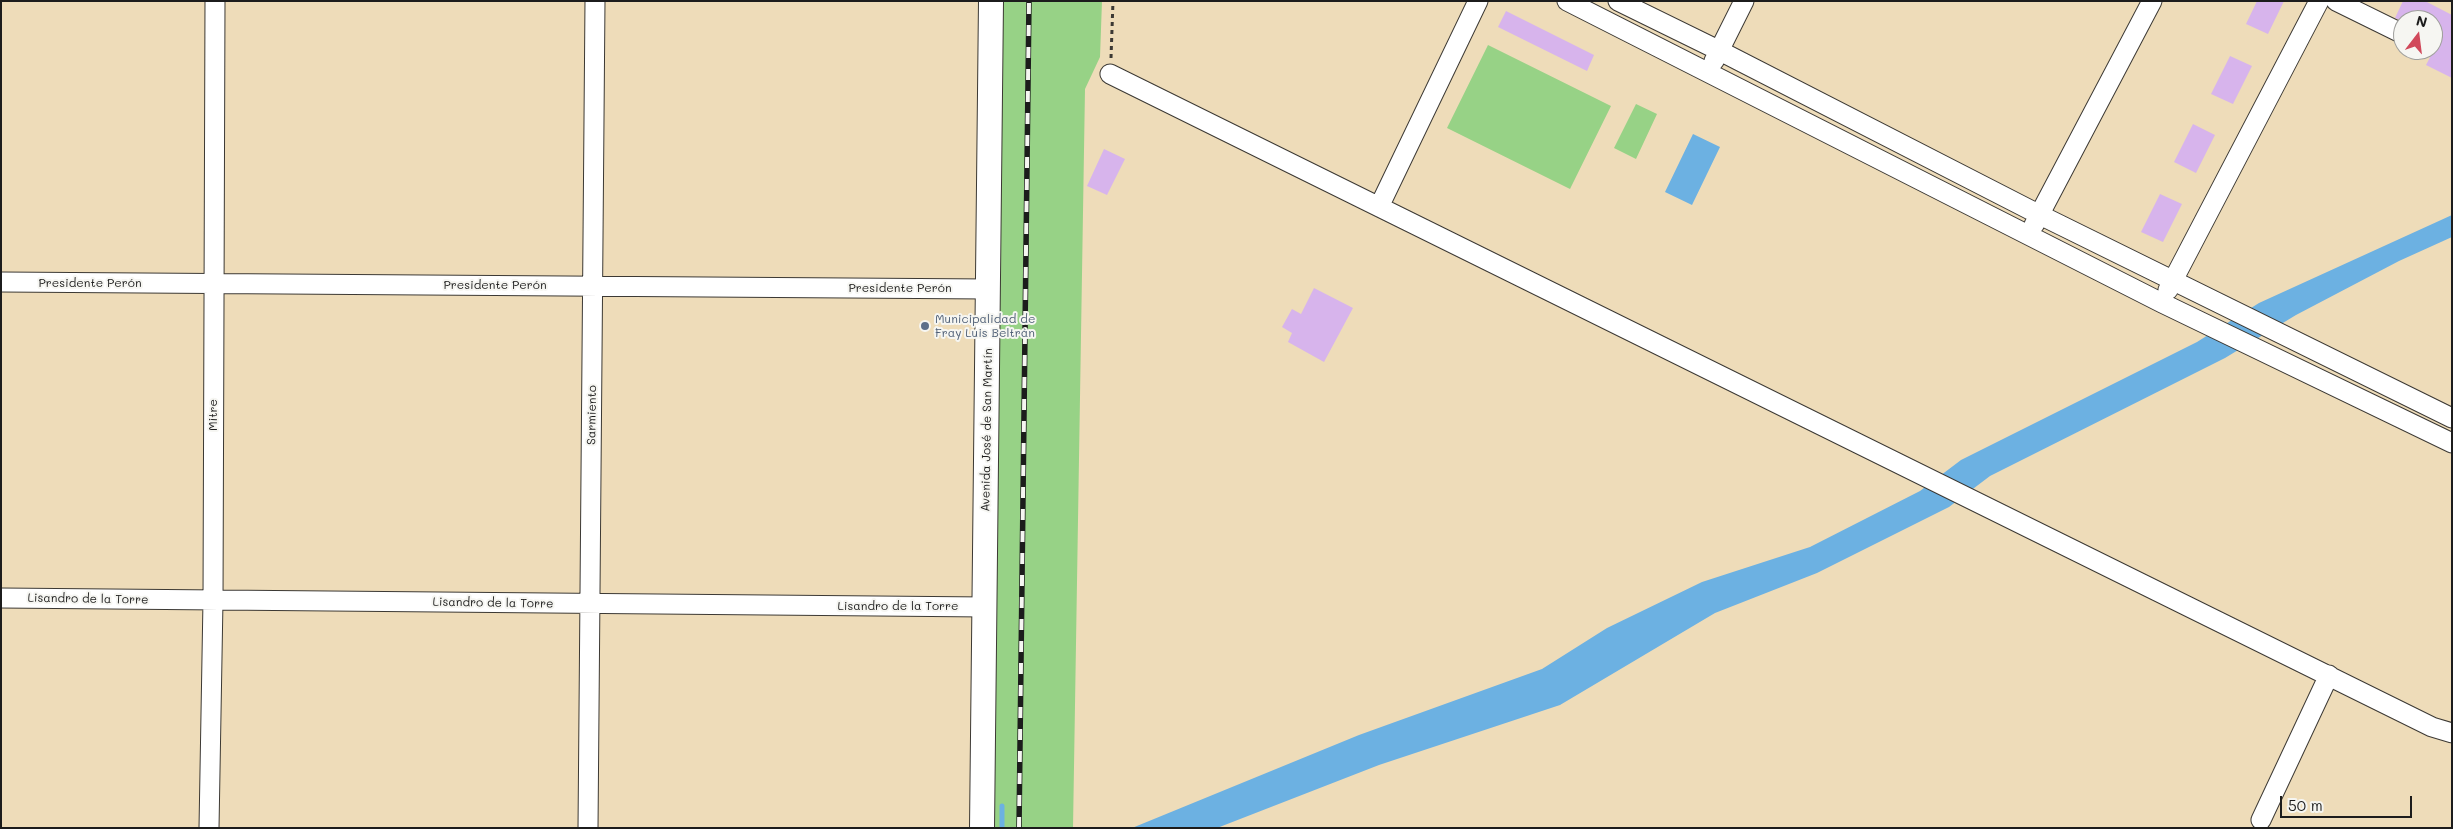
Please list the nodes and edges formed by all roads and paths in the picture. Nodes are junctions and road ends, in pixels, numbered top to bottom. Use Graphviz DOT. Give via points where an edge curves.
graph roads {
  1 [pos="215,1"];
  2 [pos="595,1"];
  3 [pos="991,1"];
  4 [pos="1113,1"];
  5 [pos="1478,1"];
  6 [pos="1567,1"];
  7 [pos="1618,1"];
  8 [pos="1744,1"];
  9 [pos="2152,1"];
  10 [pos="2319,1"];
  11 [pos="2336,1"];
  12 [pos="2393,29"];
  13 [pos="1720,51"];
  14 [pos="1707,72"];
  15 [pos="1110,74"];
  16 [pos="1379,206"];
  17 [pos="2040,215"];
  18 [pos="2029,235"];
  19 [pos="2172,280"];
  20 [pos="1,282"];
  21 [pos="213,284"];
  22 [pos="594,286"];
  23 [pos="988,289"];
  24 [pos="2162,303"];
  25 [pos="2452,418"];
  26 [pos="2452,443"];
  27 [pos="1,598"];
  28 [pos="213,600"];
  29 [pos="590,603"];
  30 [pos="986,607"];
  31 [pos="2329,675"];
  32 [pos="2452,733"];
  33 [pos="2261,820"];
  34 [pos="209,828"];
  35 [pos="588,828"];
  36 [pos="982,828"];
  1 -- 21 [label="street, Mitre"];
  2 -- 22 [label="street, Sarmiento"];
  3 -- 23 [label="main road, Avenida José de San Martín"];
  4 -- 15 [label="path"];
  5 -- 16 [label="street"];
  6 -- 14 [label="street"];
  7 -- 13 [label="street"];
  8 -- 13 [label="street"];
  9 -- 17 [label="street"];
  10 -- 19 [label="street"];
  11 -- 12 [label="street"];
  13 -- 14 [label="street"];
  13 -- 17 [label="street"];
  14 -- 18 [label="street"];
  15 -- 16 [label="street"];
  16 -- 31 [label="street"];
  17 -- 18 [label="street"];
  17 -- 19 [label="street"];
  18 -- 24 [label="street"];
  19 -- 24 [label="street"];
  19 -- 25 [label="street"];
  20 -- 21 [label="street, Presidente Perón"];
  21 -- 22 [label="street, Presidente Perón"];
  21 -- 28 [label="street, Mitre"];
  22 -- 23 [label="street, Presidente Perón"];
  22 -- 29 [label="street, Sarmiento"];
  23 -- 30 [label="main road, Avenida José de San Martín"];
  24 -- 26 [label="street"];
  27 -- 28 [label="street, Lisandro de la Torre"];
  28 -- 29 [label="street, Lisandro de la Torre"];
  28 -- 34 [label="street, Mitre"];
  29 -- 30 [label="street, Lisandro de la Torre"];
  29 -- 35 [label="street, Sarmiento"];
  30 -- 36 [label="main road, Avenida José de San Martín"];
  31 -- 32 [label="street" via="2432,727"];
  31 -- 33 [label="street"];
}
